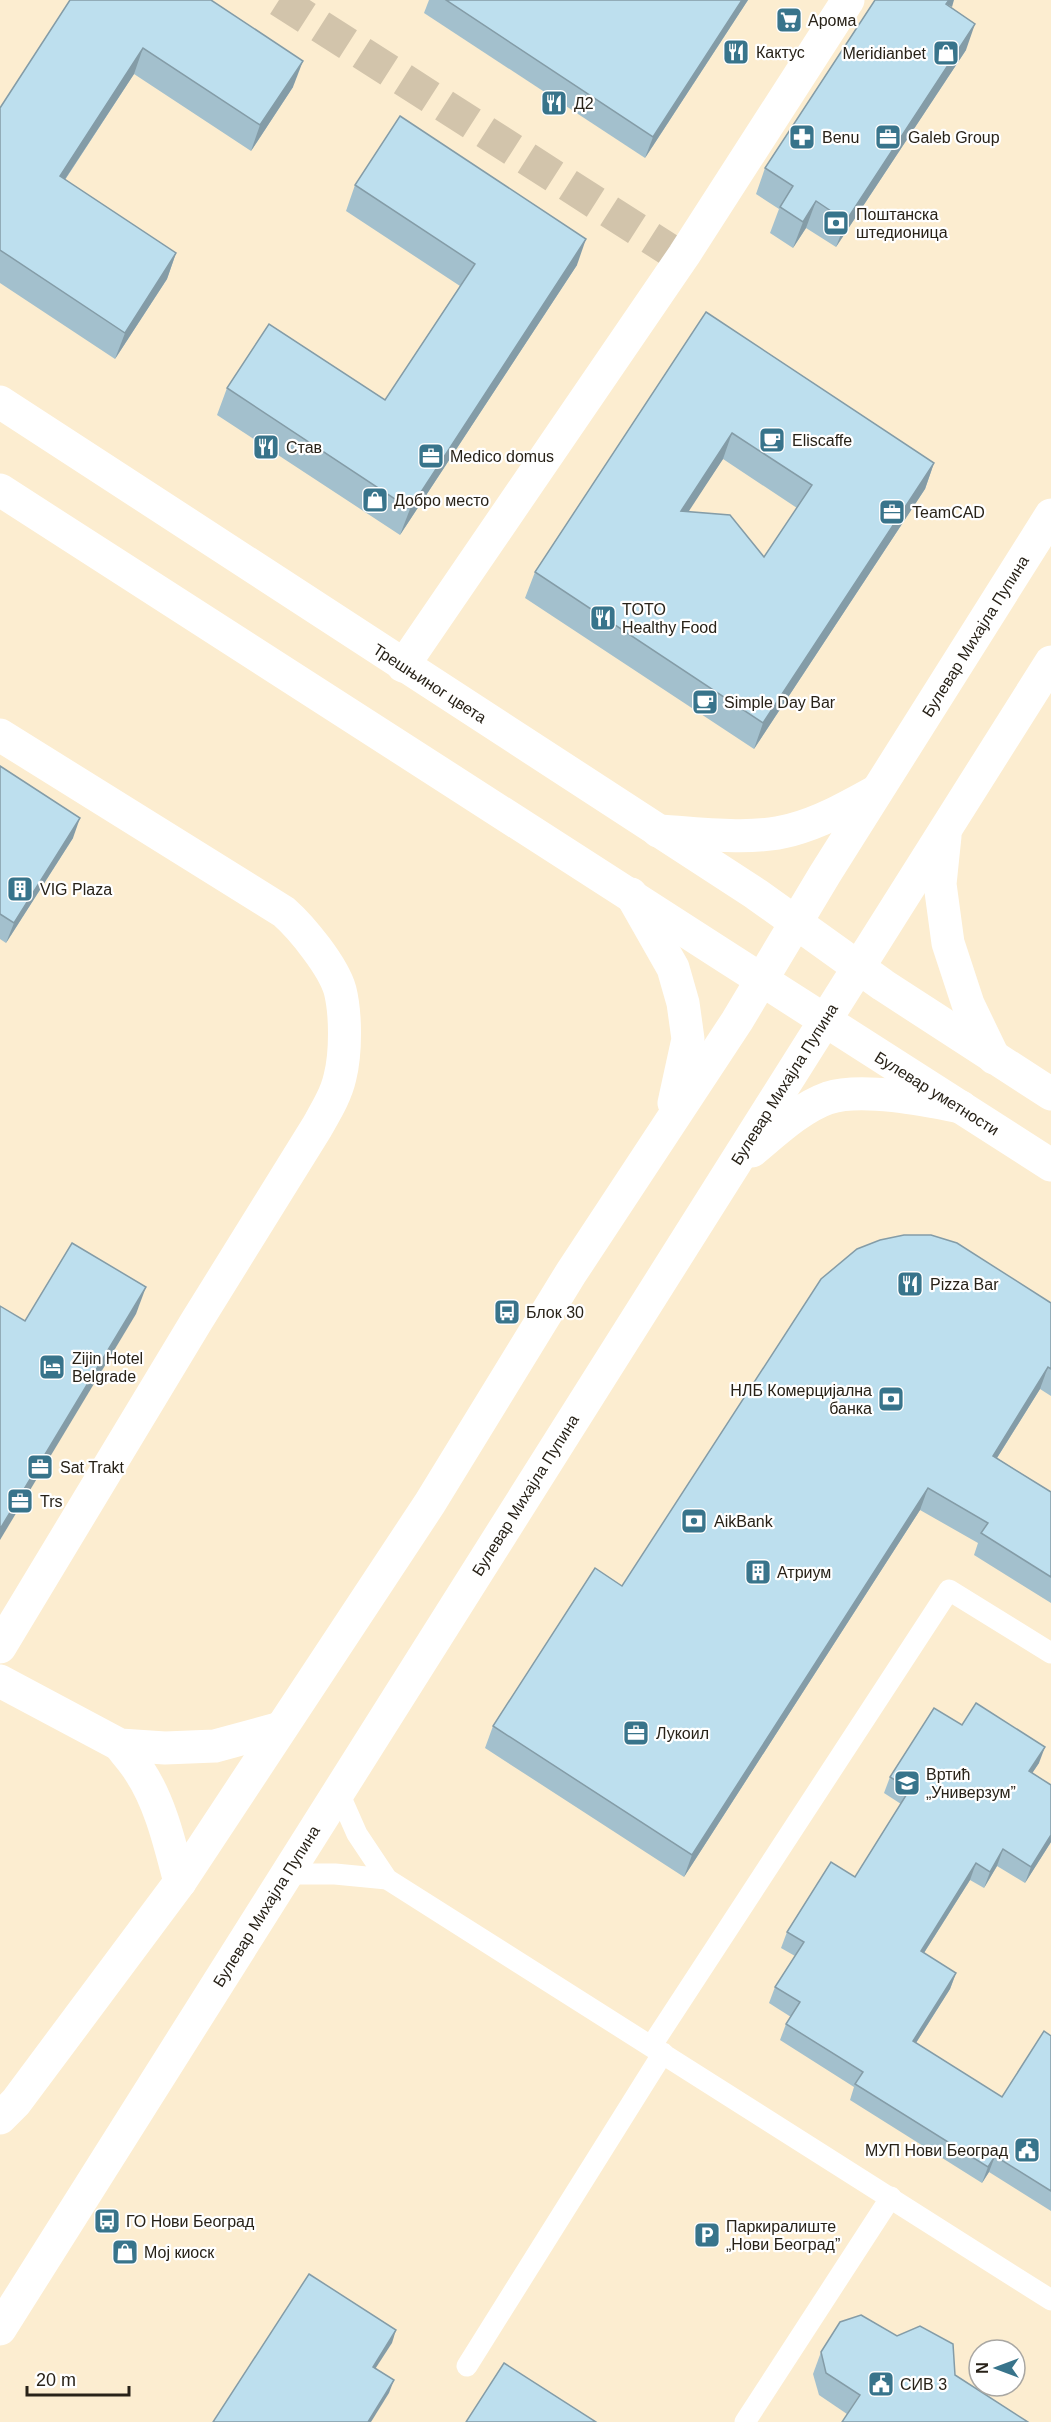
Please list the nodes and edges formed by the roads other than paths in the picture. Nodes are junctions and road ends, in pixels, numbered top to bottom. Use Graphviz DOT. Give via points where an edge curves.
graph roads {
  1 [pos="848,0"];
  2 [pos="0,402"];
  3 [pos="0,490"];
  4 [pos="1051,515"];
  5 [pos="1051,662"];
  6 [pos="403,666"];
  7 [pos="0,735"];
  8 [pos="879,790"];
  9 [pos="946,829"];
  10 [pos="658,831"];
  11 [pos="631,894"];
  12 [pos="796,922"];
  13 [pos="858,967"];
  14 [pos="761,980"];
  15 [pos="824,1021"];
  16 [pos="994,1058"];
  17 [pos="1051,1094"];
  18 [pos="961,1107"];
  19 [pos="669,1126"];
  20 [pos="1051,1165"];
  21 [pos="732,1167"];
  22 [pos="0,1647"];
  23 [pos="1051,1653"];
  24 [pos="0,1681"];
  25 [pos="281,1728"];
  26 [pos="120,1745"];
  27 [pos="338,1791"];
  28 [pos="286,1874"];
  29 [pos="387,1879"];
  30 [pos="180,1882"];
  31 [pos="658,2049"];
  32 [pos="0,2118"];
  33 [pos="891,2197"];
  34 [pos="1051,2300"];
  35 [pos="0,2329"];
  36 [pos="467,2366"];
  37 [pos="745,2422"];
  1 -- 6 [label="street" via="684,255"];
  2 -- 6 [label="street, Трешњиног цвета"];
  3 -- 11 [label="street"];
  4 -- 8 [label="street, Булевар Михајла Пупина"];
  5 -- 9 [label="street, Булевар Михајла Пупина"];
  6 -- 10 [label="street, Трешњиног цвета"];
  7 -- 22 [label="street" via="264,898 302,928 339,988 344,1026 340,1076 332,1101"];
  8 -- 10 [label="street" via="839,812 790,831 737,836"];
  8 -- 12 [label="street, Булевар Михајла Пупина"];
  9 -- 13 [label="street, Булевар Михајла Пупина"];
  9 -- 16 [label="street" via="940,884 948,943 968,1004"];
  10 -- 12 [label="street, Трешњиног цвета"];
  11 -- 14 [label="street"];
  11 -- 19 [label="street" via="673,968 683,1003 688,1039"];
  12 -- 13 [label="street, Трешњиног цвета"];
  12 -- 14 [label="street, Булевар Михајла Пупина"];
  13 -- 15 [label="street, Булевар Михајла Пупина"];
  13 -- 16 [label="street"];
  14 -- 15 [label="street"];
  14 -- 19 [label="street, Булевар Михајла Пупина"];
  15 -- 18 [label="street, Булевар уметности"];
  15 -- 21 [label="street, Булевар Михајла Пупина"];
  16 -- 17 [label="street"];
  18 -- 20 [label="street, Булевар уметности"];
  18 -- 21 [label="street" via="864,1094 830,1097 809,1107"];
  19 -- 25 [label="street, Булевар Михајла Пупина" via="571,1273 430,1503"];
  21 -- 27 [label="street, Булевар Михајла Пупина"];
  23 -- 31 [label="lane" via="949,1590"];
  24 -- 26 [label="street"];
  25 -- 26 [label="street" via="207,1747"];
  25 -- 30 [label="street, Булевар Михајла Пупина"];
  26 -- 30 [label="street" via="152,1796"];
  27 -- 28 [label="street, Булевар Михајла Пупина"];
  27 -- 29 [label="lane" via="357,1834"];
  28 -- 29 [label="lane"];
  28 -- 35 [label="street, Булевар Михајла Пупина"];
  29 -- 31 [label="lane"];
  30 -- 32 [label="street, Булевар Михајла Пупина" via="16,2102"];
  31 -- 33 [label="lane"];
  31 -- 36 [label="lane"];
  33 -- 34 [label="lane"];
  33 -- 37 [label="lane"];
}
